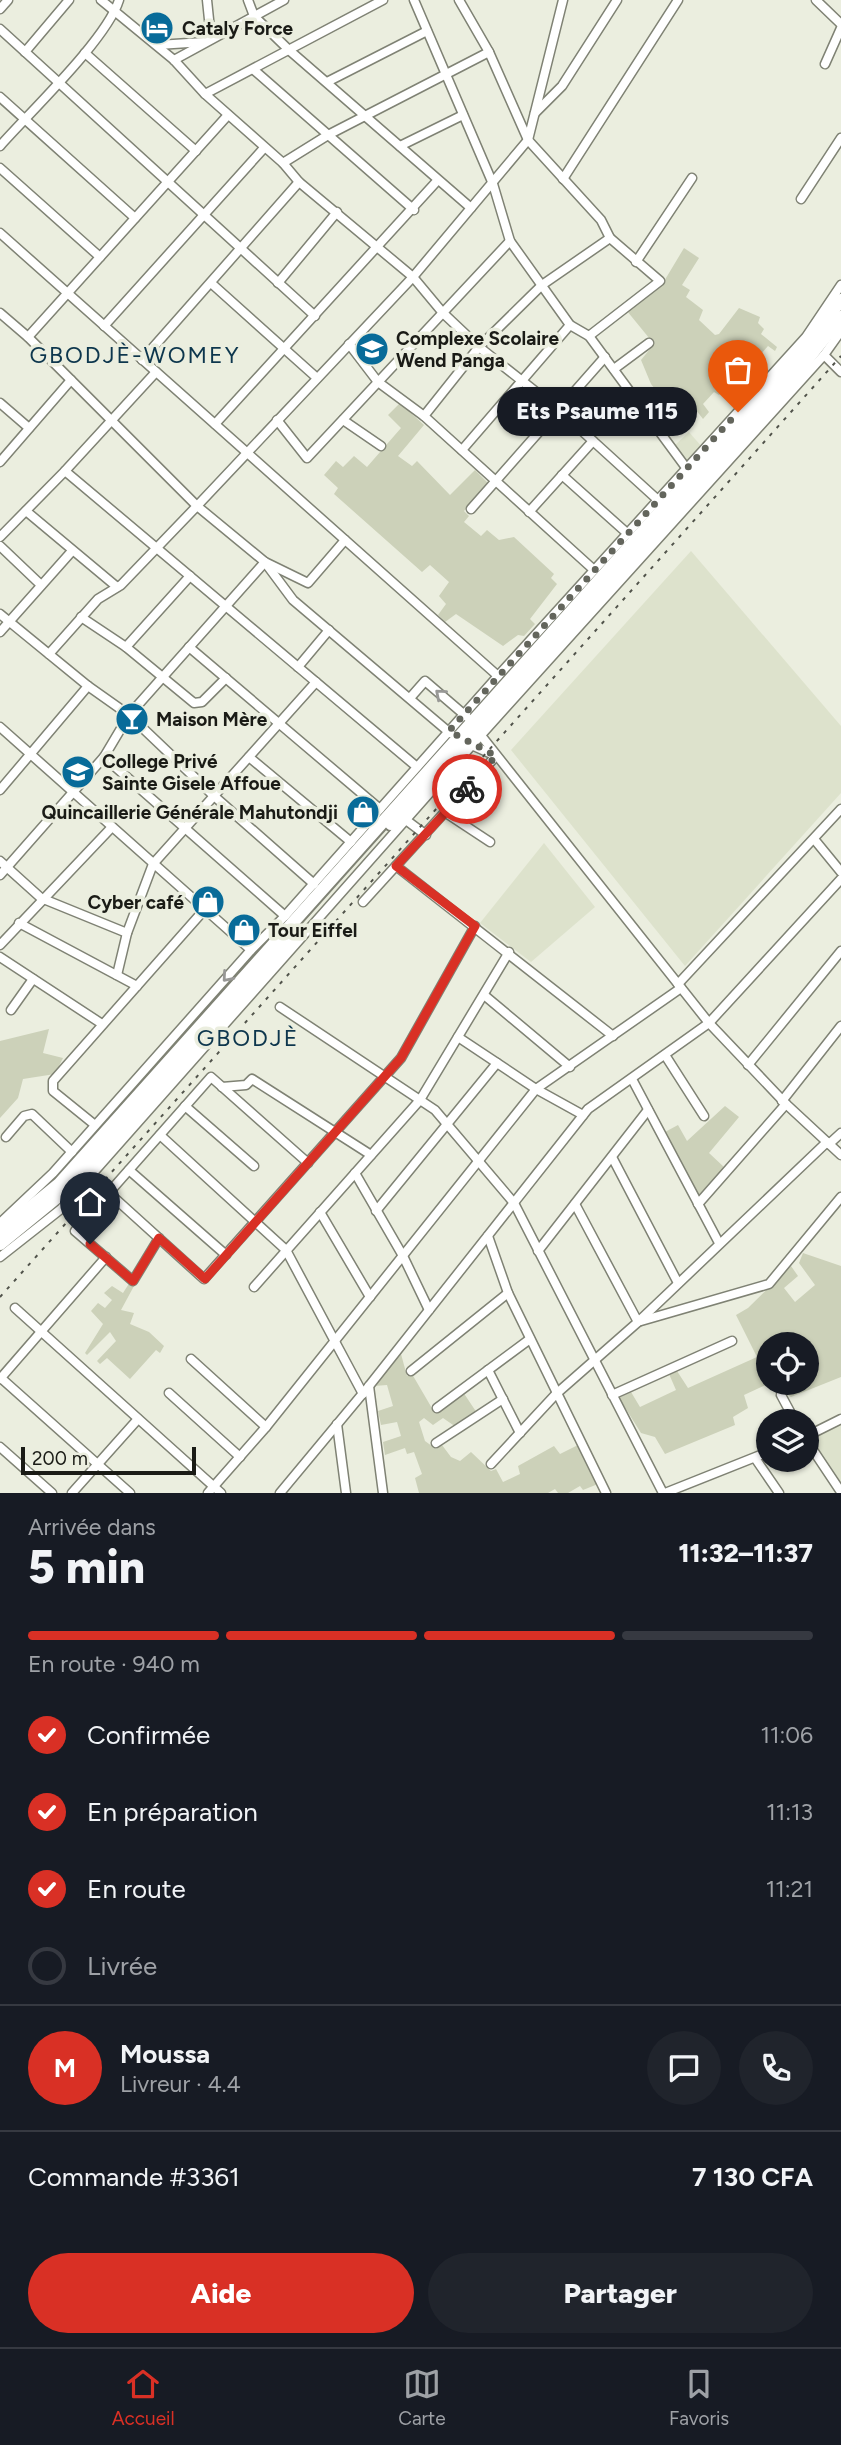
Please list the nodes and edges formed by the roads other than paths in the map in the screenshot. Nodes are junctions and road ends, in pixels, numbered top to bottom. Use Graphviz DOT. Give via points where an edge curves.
graph roads {
  1 [pos="8,0"];
  2 [pos="69,0"];
  3 [pos="101,0"];
  4 [pos="119,0"];
  5 [pos="207,0"];
  6 [pos="248,0"];
  7 [pos="284,0"];
  8 [pos="383,0"];
  9 [pos="414,0"];
  10 [pos="459,0"];
  11 [pos="563,0"];
  12 [pos="617,0"];
  13 [pos="678,0"];
  14 [pos="816,0"];
  15 [pos="0,9"];
  16 [pos="116,12"];
  17 [pos="254,16"];
  18 [pos="841,26"];
  19 [pos="0,29"];
  20 [pos="427,31"];
  21 [pos="209,41"];
  22 [pos="158,45"];
  23 [pos="289,50"];
  24 [pos="25,52"];
  25 [pos="85,52"];
  26 [pos="489,52"];
  27 [pos="174,60"];
  28 [pos="825,64"];
  29 [pos="254,70"];
  30 [pos="446,75"];
  31 [pos="57,81"];
  32 [pos="329,81"];
  33 [pos="205,94"];
  34 [pos="0,97"];
  35 [pos="535,113"];
  36 [pos="228,115"];
  37 [pos="463,115"];
  38 [pos="365,117"];
  39 [pos="24,119"];
  40 [pos="328,135"];
  41 [pos="841,138"];
  42 [pos="528,140"];
  43 [pos="0,146"];
  44 [pos="400,146"];
  45 [pos="264,148"];
  46 [pos="196,150"];
  47 [pos="283,163"];
  48 [pos="0,168"];
  49 [pos="692,178"];
  50 [pos="563,179"];
  51 [pos="299,181"];
  52 [pos="438,181"];
  53 [pos="167,183"];
  54 [pos="493,184"];
  55 [pos="801,199"];
  56 [pos="471,208"];
  57 [pos="414,210"];
  58 [pos="337,212"];
  59 [pos="203,216"];
  60 [pos="135,218"];
  61 [pos="0,233"];
  62 [pos="610,239"];
  63 [pos="510,241"];
  64 [pos="376,247"];
  65 [pos="241,250"];
  66 [pos="100,257"];
  67 [pos="636,262"];
  68 [pos="413,277"];
  69 [pos="211,283"];
  70 [pos="278,283"];
  71 [pos="542,285"];
  72 [pos="841,285"];
  73 [pos="67,293"];
  74 [pos="841,300"];
  75 [pos="0,313"];
  76 [pos="443,313"];
  77 [pos="315,316"];
  78 [pos="841,317"];
  79 [pos="104,326"];
  80 [pos="570,326"];
  81 [pos="841,331"];
  82 [pos="589,336"];
  83 [pos="28,337"];
  84 [pos="649,343"];
  85 [pos="349,345"];
  86 [pos="479,347"];
  87 [pos="284,349"];
  88 [pos="824,355"];
  89 [pos="605,357"];
  90 [pos="142,360"];
  91 [pos="614,369"];
  92 [pos="156,372"];
  93 [pos="841,372"];
  94 [pos="317,378"];
  95 [pos="71,380"];
  96 [pos="519,381"];
  97 [pos="378,382"];
  98 [pos="0,403"];
  99 [pos="559,410"];
  100 [pos="424,416"];
  101 [pos="111,420"];
  102 [pos="277,420"];
  103 [pos="342,420"];
  104 [pos="215,424"];
  105 [pos="29,428"];
  106 [pos="593,440"];
  107 [pos="381,446"];
  108 [pos="462,450"];
  109 [pos="247,453"];
  110 [pos="0,461"];
  111 [pos="687,469"];
  112 [pos="65,471"];
  113 [pos="562,475"];
  114 [pos="497,481"];
  115 [pos="659,500"];
  116 [pos="197,506"];
  117 [pos="471,509"];
  118 [pos="26,511"];
  119 [pos="529,512"];
  120 [pos="628,534"];
  121 [pos="0,537"];
  122 [pos="345,540"];
  123 [pos="0,546"];
  124 [pos="155,547"];
  125 [pos="72,551"];
  126 [pos="265,562"];
  127 [pos="594,570"];
  128 [pos="190,576"];
  129 [pos="41,584"];
  130 [pos="117,587"];
  131 [pos="225,606"];
  132 [pos="0,614"];
  133 [pos="81,617"];
  134 [pos="9,622"];
  135 [pos="329,630"];
  136 [pos="0,632"];
  137 [pos="126,647"];
  138 [pos="189,647"];
  139 [pos="49,654"];
  140 [pos="298,667"];
  141 [pos="498,676"];
  142 [pos="162,678"];
  143 [pos="226,678"];
  144 [pos="316,682"];
  145 [pos="88,686"];
  146 [pos="410,698"];
  147 [pos="129,715"];
  148 [pos="279,723"];
  149 [pos="473,725"];
  150 [pos="0,727"];
  151 [pos="460,739"];
  152 [pos="31,755"];
  153 [pos="496,756"];
  154 [pos="104,757"];
  155 [pos="249,757"];
  156 [pos="417,767"];
  157 [pos="0,790"];
  158 [pos="72,792"];
  159 [pos="214,796"];
  160 [pos="380,809"];
  161 [pos="841,809"];
  162 [pos="446,813"];
  163 [pos="406,820"];
  164 [pos="112,827"];
  165 [pos="185,828"];
  166 [pos="426,835"];
  167 [pos="814,839"];
  168 [pos="351,842"];
  169 [pos="490,842"];
  170 [pos="0,861"];
  171 [pos="153,864"];
  172 [pos="396,866"];
  173 [pos="7,867"];
  174 [pos="841,872"];
  175 [pos="0,875"];
  176 [pos="841,879"];
  177 [pos="314,884"];
  178 [pos="41,898"];
  179 [pos="363,902"];
  180 [pos="205,909"];
  181 [pos="285,916"];
  182 [pos="19,923"];
  183 [pos="475,926"];
  184 [pos="127,933"];
  185 [pos="0,945"];
  186 [pos="251,950"];
  187 [pos="841,951"];
  188 [pos="509,952"];
  189 [pos="0,957"];
  190 [pos="117,975"];
  191 [pos="33,979"];
  192 [pos="137,986"];
  193 [pos="680,986"];
  194 [pos="484,995"];
  195 [pos="280,1007"];
  196 [pos="11,1010"];
  197 [pos="709,1023"];
  198 [pos="102,1024"];
  199 [pos="841,1027"];
  200 [pos="613,1036"];
  201 [pos="458,1037"];
  202 [pos="665,1055"];
  203 [pos="497,1063"];
  204 [pos="748,1065"];
  205 [pos="570,1067"];
  206 [pos="384,1076"];
  207 [pos="632,1079"];
  208 [pos="222,1087"];
  209 [pos="536,1089"];
  210 [pos="420,1100"];
  211 [pos="784,1103"];
  212 [pos="185,1106"];
  213 [pos="648,1110"];
  214 [pos="583,1115"];
  215 [pos="704,1116"];
  216 [pos="447,1124"];
  217 [pos="95,1125"];
  218 [pos="335,1132"];
  219 [pos="841,1133"];
  220 [pos="160,1135"];
  221 [pos="6,1137"];
  222 [pos="828,1143"];
  223 [pos="72,1152"];
  224 [pos="371,1155"];
  225 [pos="841,1155"];
  226 [pos="612,1157"];
  227 [pos="479,1160"];
  228 [pos="307,1163"];
  229 [pos="254,1166"];
  230 [pos="129,1170"];
  231 [pos="355,1174"];
  232 [pos="108,1193"];
  233 [pos="841,1197"];
  234 [pos="514,1203"];
  235 [pos="575,1204"];
  236 [pos="698,1204"];
  237 [pos="376,1211"];
  238 [pos="320,1212"];
  239 [pos="255,1222"];
  240 [pos="0,1223"];
  241 [pos="0,1232"];
  242 [pos="488,1236"];
  243 [pos="159,1238"];
  244 [pos="719,1243"];
  245 [pos="0,1244"];
  246 [pos="286,1250"];
  247 [pos="538,1251"];
  248 [pos="226,1255"];
  249 [pos="403,1256"];
  250 [pos="0,1257"];
  251 [pos="106,1257"];
  252 [pos="678,1283"];
  253 [pos="254,1287"];
  254 [pos="508,1293"];
  255 [pos="370,1297"];
  256 [pos="15,1308"];
  257 [pos="429,1310"];
  258 [pos="638,1322"];
  259 [pos="41,1332"];
  260 [pos="530,1339"];
  261 [pos="732,1341"];
  262 [pos="333,1343"];
  263 [pos="191,1359"];
  264 [pos="593,1361"];
  265 [pos="488,1370"];
  266 [pos="411,1371"];
  267 [pos="1,1378"];
  268 [pos="369,1386"];
  269 [pos="169,1393"];
  270 [pos="363,1394"];
  271 [pos="556,1394"];
  272 [pos="612,1395"];
  273 [pos="781,1395"];
  274 [pos="503,1399"];
  275 [pos="438,1408"];
  276 [pos="789,1409"];
  277 [pos="138,1419"];
  278 [pos="841,1419"];
  279 [pos="337,1424"];
  280 [pos="267,1427"];
  281 [pos="819,1431"];
  282 [pos="520,1433"];
  283 [pos="436,1443"];
  284 [pos="0,1447"];
  285 [pos="240,1457"];
  286 [pos="819,1457"];
  287 [pos="755,1458"];
  288 [pos="98,1464"];
  289 [pos="491,1464"];
  290 [pos="290,1480"];
  291 [pos="217,1489"];
  292 [pos="841,1492"];
  293 [pos="52,1493"];
  294 [pos="72,1493"];
  295 [pos="130,1493"];
  296 [pos="280,1493"];
  297 [pos="293,1493"];
  298 [pos="346,1493"];
  299 [pos="383,1493"];
  300 [pos="607,1493"];
  301 [pos="664,1493"];
  302 [pos="779,1493"];
  1 -- 15 [label="street"];
  2 -- 24 [label="street"];
  3 -- 16 [label="street"];
  4 -- 16 [label="street"];
  5 -- 21 [label="street"];
  6 -- 17 [label="street"];
  7 -- 17 [label="street"];
  8 -- 23 [label="street"];
  9 -- 20 [label="street"];
  10 -- 26 [label="street"];
  11 -- 35 [label="street"];
  12 -- 35 [label="street" via="562,86"];
  13 -- 50 [label="street"];
  14 -- 18 [label="street"];
  16 -- 22 [label="street"];
  16 -- 25 [label="street"];
  17 -- 21 [label="street"];
  17 -- 23 [label="street"];
  18 -- 28 [label="street"];
  19 -- 24 [label="street"];
  20 -- 30 [label="street"];
  20 -- 32 [label="street"];
  21 -- 22 [label="street"];
  21 -- 27 [label="street"];
  22 -- 27 [label="street"];
  23 -- 29 [label="street"];
  23 -- 32 [label="street"];
  24 -- 31 [label="street"];
  25 -- 31 [label="street"];
  25 -- 46 [label="street"];
  26 -- 30 [label="street"];
  26 -- 42 [label="street"];
  27 -- 33 [label="street"];
  29 -- 33 [label="street"];
  29 -- 40 [label="street"];
  30 -- 37 [label="street"];
  30 -- 38 [label="street"];
  31 -- 39 [label="street"];
  31 -- 53 [label="street"];
  32 -- 38 [label="street"];
  33 -- 36 [label="street"];
  34 -- 39 [label="street"];
  35 -- 42 [label="street"];
  36 -- 45 [label="street"];
  36 -- 46 [label="street"];
  37 -- 44 [label="street"];
  37 -- 54 [label="street"];
  38 -- 40 [label="street"];
  38 -- 44 [label="street"];
  39 -- 43 [label="street"];
  39 -- 60 [label="street"];
  40 -- 47 [label="street"];
  40 -- 57 [label="street"];
  41 -- 55 [label="street"];
  42 -- 50 [label="street"];
  42 -- 54 [label="street"];
  44 -- 52 [label="street"];
  45 -- 47 [label="street"];
  45 -- 59 [label="street"];
  46 -- 53 [label="street"];
  47 -- 51 [label="street"];
  48 -- 66 [label="street"];
  49 -- 67 [label="street"];
  50 -- 62 [label="street" via="601,220"];
  51 -- 58 [label="street"];
  51 -- 65 [label="street"];
  52 -- 56 [label="street"];
  52 -- 57 [label="street"];
  53 -- 59 [label="street"];
  53 -- 60 [label="street"];
  54 -- 56 [label="street"];
  54 -- 63 [label="street"];
  56 -- 68 [label="street"];
  57 -- 64 [label="street"];
  58 -- 64 [label="street"];
  58 -- 70 [label="street"];
  59 -- 65 [label="street"];
  59 -- 79 [label="street"];
  60 -- 66 [label="street"];
  61 -- 73 [label="street"];
  62 -- 67 [label="street"];
  62 -- 71 [label="street"];
  63 -- 71 [label="street"];
  63 -- 76 [label="street"];
  64 -- 68 [label="street"];
  64 -- 77 [label="street"];
  65 -- 69 [label="street"];
  65 -- 70 [label="street"];
  66 -- 73 [label="street"];
  67 -- 82 [label="street" via="660,281"];
  68 -- 76 [label="street"];
  68 -- 85 [label="street"];
  69 -- 87 [label="street"];
  69 -- 90 [label="street"];
  70 -- 77 [label="street"];
  71 -- 80 [label="street"];
  71 -- 86 [label="street"];
  72 -- 111 [label="street" via="806,337"];
  73 -- 79 [label="street"];
  73 -- 83 [label="street"];
  74 -- 149 [label="highway" via="796,359"];
  75 -- 83 [label="street"];
  76 -- 86 [label="street"];
  76 -- 97 [label="street"];
  77 -- 87 [label="street"];
  78 -- 149 [label="highway" via="803,365"];
  79 -- 90 [label="street"];
  80 -- 82 [label="street"];
  80 -- 96 [label="street"];
  81 -- 88 [label="street"];
  82 -- 89 [label="street"];
  83 -- 95 [label="street"];
  84 -- 91 [label="street"];
  85 -- 94 [label="street"];
  85 -- 97 [label="street"];
  86 -- 96 [label="street"];
  86 -- 100 [label="street"];
  87 -- 94 [label="street"];
  87 -- 104 [label="street"];
  88 -- 93 [label="street"];
  88 -- 149 [label="street"];
  89 -- 91 [label="street"];
  89 -- 99 [label="street"];
  90 -- 92 [label="street"];
  91 -- 111 [label="street"];
  92 -- 101 [label="street"];
  92 -- 104 [label="street"];
  94 -- 102 [label="street"];
  95 -- 101 [label="street"];
  95 -- 105 [label="street"];
  96 -- 99 [label="street"];
  96 -- 108 [label="street"];
  97 -- 100 [label="street"];
  97 -- 103 [label="street"];
  98 -- 105 [label="street"];
  99 -- 106 [label="street"];
  99 -- 114 [label="street"];
  100 -- 108 [label="street"];
  101 -- 112 [label="street"];
  101 -- 116 [label="street"];
  102 -- 103 [label="street" via="307,458"];
  102 -- 109 [label="street"];
  103 -- 107 [label="street"];
  104 -- 109 [label="street"];
  105 -- 110 [label="street"];
  106 -- 113 [label="street"];
  106 -- 115 [label="street"];
  108 -- 114 [label="street"];
  109 -- 116 [label="street"];
  109 -- 122 [label="street"];
  111 -- 115 [label="street"];
  112 -- 118 [label="street"];
  112 -- 124 [label="street"];
  113 -- 119 [label="street"];
  113 -- 120 [label="street"];
  114 -- 117 [label="street"];
  114 -- 119 [label="street"];
  115 -- 120 [label="street"];
  116 -- 124 [label="street"];
  116 -- 126 [label="street"];
  118 -- 121 [label="street"];
  118 -- 125 [label="street"];
  119 -- 127 [label="street"];
  120 -- 127 [label="street"];
  122 -- 126 [label="street" via="308,583"];
  122 -- 141 [label="street"];
  123 -- 129 [label="street"];
  124 -- 128 [label="street"];
  124 -- 130 [label="street"];
  125 -- 129 [label="street"];
  125 -- 130 [label="street"];
  126 -- 131 [label="street"];
  126 -- 135 [label="street" via="293,600"];
  127 -- 141 [label="street"];
  128 -- 131 [label="street"];
  128 -- 137 [label="street"];
  129 -- 134 [label="street"];
  130 -- 133 [label="street" via="106,591"];
  131 -- 138 [label="street"];
  131 -- 140 [label="street"];
  132 -- 134 [label="street"];
  133 -- 137 [label="street"];
  133 -- 139 [label="street"];
  134 -- 136 [label="street"];
  134 -- 139 [label="street"];
  135 -- 140 [label="street"];
  135 -- 146 [label="street"];
  137 -- 142 [label="street"];
  138 -- 142 [label="street"];
  138 -- 143 [label="street"];
  139 -- 145 [label="street"];
  140 -- 144 [label="street"];
  141 -- 149 [label="street"];
  142 -- 143 [label="street" via="199,704"];
  142 -- 147 [label="street"];
  143 -- 148 [label="street"];
  144 -- 148 [label="street"];
  144 -- 156 [label="street"];
  145 -- 147 [label="street"];
  145 -- 152 [label="street"];
  149 -- 146 [label="street, one-way" via="425,681"];
  146 -- 151 [label="street"];
  147 -- 154 [label="street"];
  147 -- 159 [label="street"];
  148 -- 155 [label="street"];
  148 -- 160 [label="street"];
  149 -- 151 [label="highway"];
  149 -- 153 [label="street"];
  150 -- 152 [label="street"];
  151 -- 153 [label="street"];
  151 -- 156 [label="street"];
  151 -- 163 [label="street"];
  151 -- 241 [label="highway" via="59,1184"];
  151 -- 245 [label="highway" via="66,1190"];
  152 -- 157 [label="street"];
  152 -- 158 [label="street"];
  153 -- 162 [label="street"];
  153 -- 193 [label="street"];
  154 -- 158 [label="street"];
  154 -- 165 [label="street"];
  155 -- 159 [label="street"];
  155 -- 168 [label="street"];
  156 -- 160 [label="street"];
  158 -- 164 [label="street"];
  158 -- 173 [label="street"];
  159 -- 165 [label="street"];
  159 -- 177 [label="street"];
  160 -- 168 [label="street"];
  161 -- 167 [label="street"];
  162 -- 166 [label="street"];
  162 -- 169 [label="street"];
  163 -- 166 [label="street"];
  163 -- 250 [label="street" via="61,1209"];
  164 -- 171 [label="street"];
  164 -- 178 [label="street"];
  165 -- 171 [label="street"];
  165 -- 181 [label="street"];
  166 -- 172 [label="street"];
  167 -- 174 [label="street"];
  167 -- 193 [label="street"];
  168 -- 177 [label="street"];
  170 -- 173 [label="street"];
  171 -- 180 [label="street"];
  171 -- 184 [label="street"];
  172 -- 179 [label="street"];
  172 -- 183 [label="street"];
  173 -- 175 [label="street"];
  173 -- 178 [label="street"];
  176 -- 197 [label="street"];
  177 -- 181 [label="street"];
  178 -- 182 [label="street"];
  178 -- 184 [label="street"];
  180 -- 186 [label="street"];
  180 -- 192 [label="street"];
  181 -- 186 [label="street"];
  182 -- 185 [label="street"];
  182 -- 190 [label="street"];
  183 -- 188 [label="street"];
  183 -- 206 [label="street" via="401,1058"];
  184 -- 190 [label="street"];
  186 -- 217 [label="street, one-way"];
  187 -- 204 [label="street"];
  188 -- 194 [label="street"];
  188 -- 200 [label="street"];
  189 -- 191 [label="street"];
  190 -- 192 [label="street"];
  191 -- 196 [label="street"];
  191 -- 198 [label="street"];
  192 -- 198 [label="street"];
  193 -- 197 [label="street"];
  193 -- 200 [label="street"];
  194 -- 201 [label="street"];
  194 -- 205 [label="street"];
  195 -- 206 [label="street"];
  197 -- 202 [label="street"];
  197 -- 204 [label="street"];
  198 -- 217 [label="street" via="51,1087"];
  199 -- 211 [label="street"];
  200 -- 205 [label="street"];
  201 -- 203 [label="street"];
  201 -- 210 [label="street"];
  202 -- 207 [label="street"];
  202 -- 215 [label="street"];
  203 -- 209 [label="street"];
  203 -- 216 [label="street"];
  204 -- 211 [label="street"];
  205 -- 209 [label="street"];
  206 -- 210 [label="street"];
  206 -- 218 [label="street"];
  207 -- 213 [label="street"];
  207 -- 214 [label="street"];
  208 -- 212 [label="street" via="211,1077"];
  208 -- 218 [label="street" via="246,1085 251,1079"];
  208 -- 228 [label="street"];
  209 -- 214 [label="street"];
  209 -- 227 [label="street"];
  210 -- 216 [label="street"];
  210 -- 224 [label="street"];
  211 -- 222 [label="street"];
  211 -- 236 [label="street"];
  212 -- 220 [label="street"];
  212 -- 229 [label="street"];
  213 -- 226 [label="street"];
  213 -- 236 [label="street"];
  214 -- 234 [label="street"];
  216 -- 227 [label="street"];
  216 -- 237 [label="street"];
  217 -- 223 [label="street"];
  218 -- 224 [label="street"];
  218 -- 228 [label="street"];
  219 -- 222 [label="street"];
  220 -- 230 [label="street"];
  220 -- 239 [label="street"];
  221 -- 223 [label="street" via="24,1116 32,1114"];
  222 -- 225 [label="street"];
  222 -- 244 [label="street"];
  223 -- 240 [label="street"];
  224 -- 231 [label="street"];
  226 -- 235 [label="street"];
  226 -- 252 [label="street"];
  227 -- 234 [label="street"];
  227 -- 249 [label="street"];
  228 -- 239 [label="street"];
  230 -- 232 [label="street"];
  230 -- 248 [label="street"];
  231 -- 237 [label="street"];
  231 -- 238 [label="street"];
  232 -- 243 [label="street"];
  232 -- 251 [label="street" via="75,1231"];
  233 -- 258 [label="street" via="769,1284"];
  234 -- 242 [label="street"];
  234 -- 247 [label="street"];
  235 -- 247 [label="street"];
  235 -- 258 [label="street"];
  236 -- 244 [label="street"];
  237 -- 249 [label="street"];
  238 -- 246 [label="street"];
  238 -- 255 [label="street"];
  239 -- 246 [label="street"];
  239 -- 248 [label="street"];
  242 -- 254 [label="street"];
  242 -- 257 [label="street"];
  243 -- 248 [label="street" via="205,1279"];
  243 -- 251 [label="street" via="133,1281"];
  244 -- 252 [label="street"];
  246 -- 253 [label="street"];
  246 -- 262 [label="street"];
  247 -- 264 [label="street"];
  249 -- 255 [label="street"];
  249 -- 257 [label="street"];
  251 -- 259 [label="street"];
  252 -- 258 [label="street"];
  254 -- 260 [label="street"];
  254 -- 266 [label="street"];
  255 -- 262 [label="street"];
  256 -- 259 [label="street"];
  257 -- 268 [label="street"];
  258 -- 264 [label="street"];
  259 -- 267 [label="street"];
  259 -- 277 [label="street"];
  260 -- 265 [label="street"];
  260 -- 271 [label="street"];
  261 -- 272 [label="street"];
  262 -- 270 [label="street"];
  262 -- 280 [label="street"];
  263 -- 280 [label="street"];
  264 -- 271 [label="street"];
  264 -- 272 [label="street"];
  265 -- 274 [label="street"];
  265 -- 275 [label="street"];
  267 -- 288 [label="street"];
  268 -- 270 [label="street"];
  268 -- 299 [label="street"];
  269 -- 285 [label="street"];
  270 -- 279 [label="street"];
  271 -- 282 [label="street"];
  271 -- 300 [label="street"];
  272 -- 301 [label="street"];
  273 -- 276 [label="street"];
  274 -- 282 [label="street"];
  274 -- 283 [label="street"];
  277 -- 288 [label="street"];
  277 -- 291 [label="street"];
  278 -- 281 [label="street"];
  279 -- 290 [label="street"];
  279 -- 298 [label="street"];
  280 -- 285 [label="street"];
  282 -- 289 [label="street"];
  284 -- 293 [label="street"];
  285 -- 291 [label="street"];
  286 -- 292 [label="street"];
  287 -- 301 [label="street"];
  287 -- 302 [label="street"];
  288 -- 294 [label="street"];
  288 -- 295 [label="street"];
  290 -- 296 [label="street"];
  290 -- 297 [label="street"];
}
